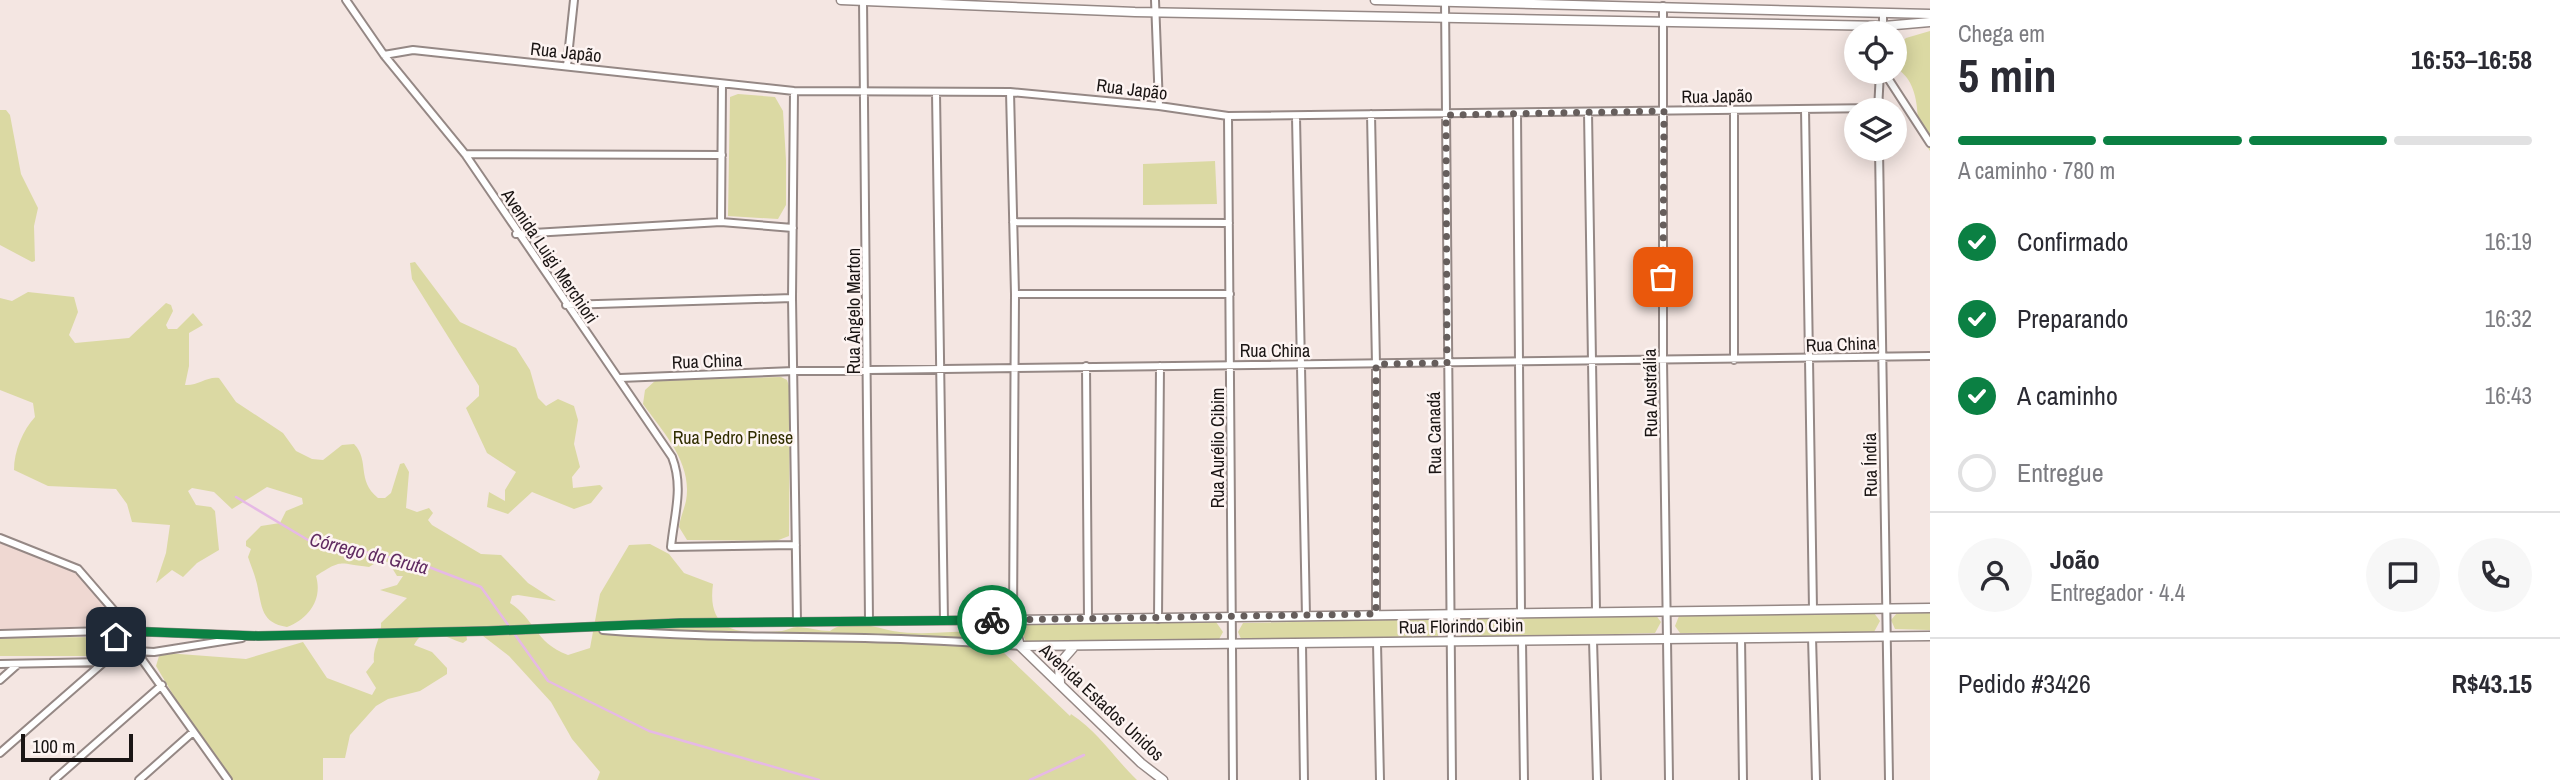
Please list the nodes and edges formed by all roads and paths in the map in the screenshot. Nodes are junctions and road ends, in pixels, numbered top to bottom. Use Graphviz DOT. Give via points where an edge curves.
graph roads {
  1 [pos="346,0"];
  2 [pos="574,0"];
  3 [pos="841,0"];
  4 [pos="1155,0"];
  5 [pos="1375,0"];
  6 [pos="863,1"];
  7 [pos="1445,2"];
  8 [pos="1517,2"];
  9 [pos="1663,6"];
  10 [pos="1155,12"];
  11 [pos="1930,14"];
  12 [pos="1883,15"];
  13 [pos="1445,18"];
  14 [pos="1883,21"];
  15 [pos="1663,22"];
  16 [pos="1930,22"];
  17 [pos="1907,26"];
  18 [pos="1844,28"];
  19 [pos="384,55"];
  20 [pos="567,66"];
  21 [pos="722,83"];
  22 [pos="1890,84"];
  23 [pos="794,91"];
  24 [pos="865,91"];
  25 [pos="1010,92"];
  26 [pos="936,93"];
  27 [pos="1159,106"];
  28 [pos="1805,109"];
  29 [pos="1844,109"];
  30 [pos="1734,110"];
  31 [pos="1664,111"];
  32 [pos="1588,112"];
  33 [pos="1517,113"];
  34 [pos="1371,114"];
  35 [pos="1446,115"];
  36 [pos="1228,116"];
  37 [pos="1296,117"];
  38 [pos="1930,143"];
  39 [pos="465,154"];
  40 [pos="722,155"];
  41 [pos="1879,161"];
  42 [pos="722,222"];
  43 [pos="1013,222"];
  44 [pos="1228,223"];
  45 [pos="793,228"];
  46 [pos="516,234"];
  47 [pos="1015,294"];
  48 [pos="1230,294"];
  49 [pos="792,298"];
  50 [pos="566,305"];
  51 [pos="1930,356"];
  52 [pos="1882,357"];
  53 [pos="1809,359"];
  54 [pos="1663,360"];
  55 [pos="1734,360"];
  56 [pos="1593,361"];
  57 [pos="1520,362"];
  58 [pos="1447,363"];
  59 [pos="1302,364"];
  60 [pos="1376,364"];
  61 [pos="1231,365"];
  62 [pos="1086,366"];
  63 [pos="1160,366"];
  64 [pos="1015,368"];
  65 [pos="942,369"];
  66 [pos="867,370"];
  67 [pos="794,371"];
  68 [pos="620,378"];
  69 [pos="0,538"];
  70 [pos="796,545"];
  71 [pos="111,608"];
  72 [pos="1813,608"];
  73 [pos="1930,608"];
  74 [pos="1667,609"];
  75 [pos="1886,609"];
  76 [pos="1596,610"];
  77 [pos="1521,611"];
  78 [pos="1451,613"];
  79 [pos="1376,614"];
  80 [pos="1307,616"];
  81 [pos="1158,618"];
  82 [pos="1232,618"];
  83 [pos="1088,619"];
  84 [pos="1013,620"];
  85 [pos="869,621"];
  86 [pos="944,621"];
  87 [pos="797,622"];
  88 [pos="573,627"];
  89 [pos="104,631"];
  90 [pos="0,634"];
  91 [pos="134,634"];
  92 [pos="119,635"];
  93 [pos="258,636"];
  94 [pos="1887,636"];
  95 [pos="1930,636"];
  96 [pos="1812,637"];
  97 [pos="1741,638"];
  98 [pos="1666,639"];
  99 [pos="1594,640"];
  100 [pos="1522,641"];
  101 [pos="1450,642"];
  102 [pos="1377,643"];
  103 [pos="1302,644"];
  104 [pos="1232,645"];
  105 [pos="1020,646"];
  106 [pos="1073,648"];
  107 [pos="136,651"];
  108 [pos="154,652"];
  109 [pos="121,654"];
  110 [pos="88,663"];
  111 [pos="104,663"];
  112 [pos="0,664"];
  113 [pos="18,664"];
  114 [pos="149,669"];
  115 [pos="2,678"];
  116 [pos="87,678"];
  117 [pos="162,685"];
  118 [pos="1061,686"];
  119 [pos="193,732"];
  120 [pos="0,753"];
  121 [pos="54,780"];
  122 [pos="139,780"];
  123 [pos="226,780"];
  124 [pos="1163,780"];
  125 [pos="1233,780"];
  126 [pos="1304,780"];
  127 [pos="1380,780"];
  128 [pos="1452,780"];
  129 [pos="1524,780"];
  130 [pos="1597,780"];
  131 [pos="1669,780"];
  132 [pos="1743,780"];
  133 [pos="1815,780"];
  134 [pos="1889,780"];
  1 -- 19 [label="street, Avenida Luigi Merchiori"];
  2 -- 20 [label="street"];
  3 -- 6 [label="street"];
  4 -- 10 [label="street"];
  5 -- 7 [label="street"];
  6 -- 10 [label="street"];
  6 -- 24 [label="street, Rua Ângelo Marton"];
  7 -- 8 [label="street"];
  7 -- 13 [label="street, Rua Canadá"];
  8 -- 9 [label="street"];
  9 -- 12 [label="street"];
  9 -- 15 [label="street, Rua Austrália"];
  10 -- 13 [label="street"];
  10 -- 27 [label="street"];
  11 -- 12 [label="street"];
  12 -- 14 [label="street"];
  13 -- 15 [label="street"];
  13 -- 35 [label="street, Rua Canadá"];
  15 -- 18 [label="street"];
  15 -- 31 [label="street, Rua Austrália"];
  16 -- 17 [label="street"];
  19 -- 20 [label="street, Rua Japão" via="413,50"];
  19 -- 39 [label="street, Avenida Luigi Merchiori"];
  20 -- 21 [label="street, Rua Japão"];
  21 -- 23 [label="street, Rua Japão"];
  21 -- 40 [label="street"];
  22 -- 38 [label="street"];
  23 -- 24 [label="street, Rua Japão"];
  23 -- 45 [label="street"];
  24 -- 26 [label="street, Rua Japão"];
  24 -- 66 [label="street, Rua Ângelo Marton"];
  25 -- 26 [label="street, Rua Japão"];
  25 -- 27 [label="street, Rua Japão"];
  25 -- 43 [label="street"];
  26 -- 65 [label="street"];
  27 -- 36 [label="street, Rua Japão"];
  28 -- 29 [label="street, Rua Japão"];
  28 -- 30 [label="street, Rua Japão"];
  28 -- 53 [label="street"];
  30 -- 31 [label="street, Rua Japão"];
  30 -- 55 [label="street"];
  31 -- 32 [label="street, Rua Japão"];
  31 -- 54 [label="street, Rua Austrália"];
  32 -- 33 [label="street, Rua Japão"];
  32 -- 56 [label="street"];
  33 -- 35 [label="street, Rua Japão"];
  33 -- 57 [label="street"];
  34 -- 35 [label="street, Rua Japão"];
  34 -- 37 [label="street, Rua Japão"];
  34 -- 60 [label="street"];
  35 -- 58 [label="street, Rua Canadá"];
  36 -- 37 [label="street, Rua Japão"];
  36 -- 44 [label="street, Rua Aurélio Cibim"];
  37 -- 59 [label="street"];
  39 -- 40 [label="street"];
  39 -- 46 [label="street, Avenida Luigi Merchiori"];
  40 -- 42 [label="street"];
  41 -- 52 [label="street, Rua Índia"];
  42 -- 45 [label="street"];
  42 -- 46 [label="street"];
  43 -- 44 [label="street"];
  43 -- 47 [label="street"];
  44 -- 48 [label="street, Rua Aurélio Cibim"];
  45 -- 49 [label="street"];
  46 -- 50 [label="street, Avenida Luigi Merchiori"];
  47 -- 48 [label="street"];
  47 -- 64 [label="street"];
  48 -- 61 [label="street, Rua Aurélio Cibim"];
  49 -- 50 [label="street"];
  49 -- 67 [label="street"];
  50 -- 68 [label="street, Avenida Luigi Merchiori"];
  51 -- 52 [label="street, Rua China"];
  52 -- 53 [label="street, Rua China"];
  52 -- 75 [label="street, Rua Índia"];
  53 -- 55 [label="street, Rua China"];
  53 -- 72 [label="street"];
  54 -- 55 [label="street, Rua China"];
  54 -- 56 [label="street, Rua China"];
  54 -- 74 [label="street, Rua Austrália"];
  56 -- 57 [label="street, Rua China"];
  56 -- 76 [label="street"];
  57 -- 58 [label="street, Rua China"];
  57 -- 77 [label="street"];
  58 -- 60 [label="street, Rua China"];
  58 -- 78 [label="street, Rua Canadá"];
  59 -- 60 [label="street, Rua China"];
  59 -- 61 [label="street, Rua China"];
  59 -- 80 [label="street"];
  60 -- 79 [label="street"];
  61 -- 63 [label="street, Rua China"];
  61 -- 82 [label="street, Rua Aurélio Cibim"];
  62 -- 63 [label="street, Rua China"];
  62 -- 64 [label="street, Rua China"];
  62 -- 83 [label="street"];
  63 -- 81 [label="street"];
  64 -- 65 [label="street, Rua China"];
  64 -- 84 [label="street"];
  65 -- 66 [label="street, Rua China"];
  65 -- 86 [label="street"];
  66 -- 67 [label="street, Rua China"];
  66 -- 85 [label="street, Rua Ângelo Marton"];
  67 -- 68 [label="street, Rua China"];
  67 -- 70 [label="street"];
  68 -- 70 [label="street, Avenida Luigi Merchiori" via="678,473 680,490 671,547"];
  69 -- 71 [label="street" via="78,569"];
  70 -- 87 [label="street"];
  71 -- 89 [label="street"];
  71 -- 91 [label="street"];
  71 -- 92 [label="street"];
  72 -- 74 [label="street, Rua Florindo Cibin"];
  72 -- 75 [label="street, Rua Florindo Cibin"];
  73 -- 75 [label="street, Rua Florindo Cibin"];
  74 -- 76 [label="street, Rua Florindo Cibin"];
  74 -- 98 [label="street, Rua Austrália"];
  75 -- 94 [label="street, Rua Índia"];
  76 -- 77 [label="street, Rua Florindo Cibin"];
  77 -- 78 [label="street, Rua Florindo Cibin"];
  78 -- 79 [label="street, Rua Florindo Cibin"];
  78 -- 101 [label="street, Rua Canadá"];
  79 -- 80 [label="street, Rua Florindo Cibin"];
  80 -- 82 [label="street, Rua Florindo Cibin"];
  81 -- 82 [label="street, Rua Florindo Cibin"];
  81 -- 83 [label="street, Rua Florindo Cibin"];
  82 -- 104 [label="street, Rua Aurélio Cibim"];
  83 -- 84 [label="street, Rua Florindo Cibin"];
  84 -- 86 [label="street, Rua Florindo Cibin"];
  84 -- 105 [label="street"];
  85 -- 86 [label="street, Rua Florindo Cibin"];
  85 -- 87 [label="street, Rua Florindo Cibin"];
  87 -- 88 [label="street, Rua Florindo Cibin"];
  88 -- 93 [label="street, Rua Florindo Cibin"];
  88 -- 105 [label="street, Rua Florindo Cibin" via="678,636 944,639"];
  89 -- 90 [label="street, Rua Florindo Cibin"];
  89 -- 92 [label="street, Rua Florindo Cibin"];
  91 -- 92 [label="street, Rua Florindo Cibin"];
  91 -- 93 [label="street, Rua Florindo Cibin"];
  91 -- 107 [label="street"];
  92 -- 109 [label="street" via="116,649"];
  93 -- 108 [label="street, Rua Florindo Cibin"];
  94 -- 95 [label="street, Rua Florindo Cibin"];
  94 -- 96 [label="street, Rua Florindo Cibin"];
  94 -- 134 [label="street, Rua Índia"];
  96 -- 97 [label="street, Rua Florindo Cibin"];
  96 -- 133 [label="street"];
  97 -- 98 [label="street, Rua Florindo Cibin"];
  97 -- 132 [label="street"];
  98 -- 99 [label="street, Rua Florindo Cibin"];
  98 -- 131 [label="street, Rua Austrália"];
  99 -- 100 [label="street, Rua Florindo Cibin"];
  99 -- 130 [label="street"];
  100 -- 101 [label="street, Rua Florindo Cibin"];
  100 -- 129 [label="street"];
  101 -- 102 [label="street, Rua Florindo Cibin"];
  101 -- 128 [label="street, Rua Canadá"];
  102 -- 103 [label="street, Rua Florindo Cibin"];
  102 -- 127 [label="street"];
  103 -- 104 [label="street, Rua Florindo Cibin"];
  103 -- 126 [label="street"];
  104 -- 106 [label="street, Rua Florindo Cibin"];
  104 -- 125 [label="street, Rua Aurélio Cibim"];
  105 -- 106 [label="street, Rua Florindo Cibin"];
  105 -- 118 [label="street, Avenida Estados Unidos"];
  106 -- 118 [label="street" via="1059,664"];
  107 -- 108 [label="street, Rua Florindo Cibin"];
  107 -- 109 [label="street"];
  107 -- 114 [label="street"];
  108 -- 114 [label="street"];
  109 -- 111 [label="street"];
  110 -- 111 [label="street"];
  110 -- 113 [label="street"];
  110 -- 116 [label="street"];
  111 -- 116 [label="street"];
  112 -- 113 [label="street"];
  112 -- 115 [label="street"];
  113 -- 115 [label="street"];
  114 -- 117 [label="street"];
  116 -- 120 [label="street"];
  117 -- 119 [label="street"];
  117 -- 121 [label="street"];
  118 -- 124 [label="street, Avenida Estados Unidos"];
  119 -- 122 [label="street"];
  119 -- 123 [label="street"];
}
